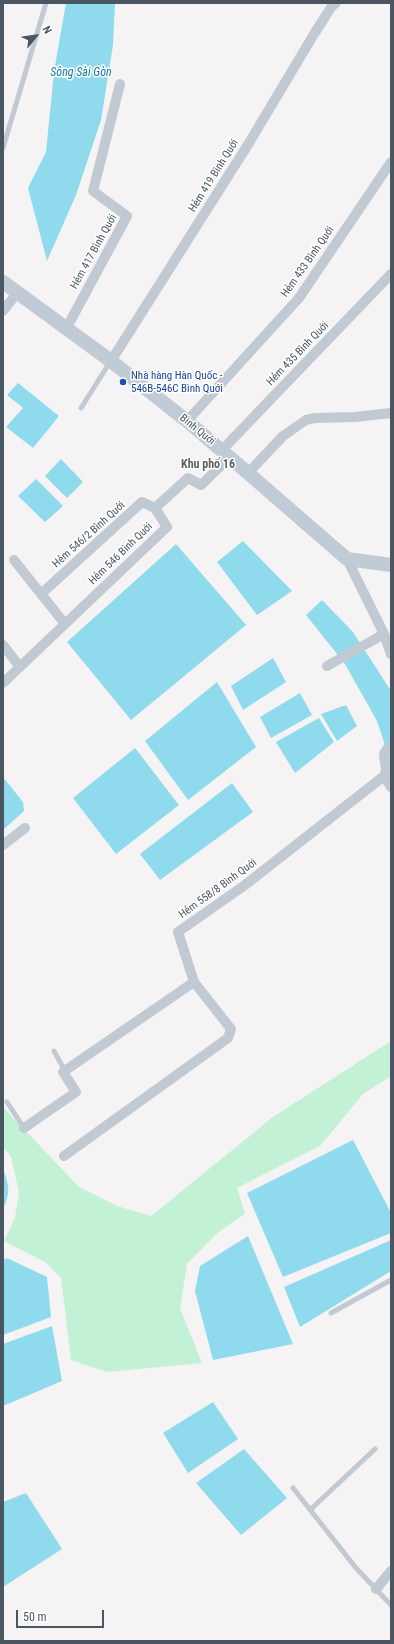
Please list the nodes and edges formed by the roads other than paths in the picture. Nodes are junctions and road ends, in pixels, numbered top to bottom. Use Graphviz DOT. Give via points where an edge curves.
graph roads {
  1 [pos="46,3"];
  2 [pos="336,3"];
  3 [pos="120,84"];
  4 [pos="3,148"];
  5 [pos="391,162"];
  6 [pos="391,274"];
  7 [pos="3,282"];
  8 [pos="17,293"];
  9 [pos="3,311"];
  10 [pos="66,329"];
  11 [pos="108,366"];
  12 [pos="80,408"];
  13 [pos="391,413"];
  14 [pos="187,421"];
  15 [pos="226,454"];
  16 [pos="248,473"];
  17 [pos="155,508"];
  18 [pos="347,559"];
  19 [pos="14,560"];
  20 [pos="391,565"];
  21 [pos="41,594"];
  22 [pos="65,624"];
  23 [pos="384,634"];
  24 [pos="3,645"];
  25 [pos="391,654"];
  26 [pos="327,666"];
  27 [pos="20,667"];
  28 [pos="3,683"];
  29 [pos="387,750"];
  30 [pos="384,776"];
  31 [pos="391,787"];
  32 [pos="25,828"];
  33 [pos="3,845"];
  34 [pos="194,982"];
  35 [pos="54,1051"];
  36 [pos="65,1071"];
  37 [pos="7,1102"];
  38 [pos="24,1128"];
  39 [pos="64,1156"];
  40 [pos="391,1280"];
  41 [pos="331,1313"];
  42 [pos="376,1449"];
  43 [pos="293,1488"];
  44 [pos="310,1510"];
  45 [pos="391,1571"];
  46 [pos="376,1589"];
  47 [pos="391,1605"];
  1 -- 4 [label="lane"];
  2 -- 11 [label="street, Hẻm 419 Bình Quới" via="314,34 249,143"];
  3 -- 10 [label="street, Hẻm 417 Bình Quới" via="94,191 127,216"];
  5 -- 14 [label="street, Hẻm 433 Bình Quới" via="299,298"];
  6 -- 15 [label="street, Hẻm 435 Bình Quới"];
  7 -- 8 [label="main road, Bình Quới"];
  8 -- 9 [label="street"];
  8 -- 10 [label="main road, Bình Quới"];
  10 -- 11 [label="main road, Bình Quới"];
  11 -- 12 [label="lane"];
  11 -- 14 [label="main road, Bình Quới"];
  13 -- 16 [label="street" via="306,420 283,436"];
  14 -- 15 [label="main road, Bình Quới"];
  15 -- 16 [label="main road, Bình Quới"];
  15 -- 17 [label="street, Hẻm 546 Bình Quới" via="201,485 188,478"];
  16 -- 18 [label="main road, Bình Quới"];
  17 -- 21 [label="street, Hẻm 546/2 Bình Quới" via="142,502"];
  17 -- 22 [label="street, Hẻm 546 Bình Quới" via="167,527"];
  18 -- 20 [label="main road"];
  18 -- 23 [label="street"];
  19 -- 21 [label="street"];
  21 -- 22 [label="street"];
  22 -- 27 [label="street, Hẻm 546 Bình Quới"];
  23 -- 25 [label="street"];
  23 -- 26 [label="street"];
  24 -- 27 [label="street"];
  27 -- 28 [label="street, Hẻm 546 Bình Quới"];
  29 -- 30 [label="street"];
  30 -- 31 [label="street"];
  30 -- 34 [label="street, Hẻm 558/8 Bình Quới" via="245,885 176,933"];
  32 -- 33 [label="street"];
  34 -- 36 [label="street"];
  34 -- 39 [label="street, Hẻm 558/8 Bình Quới" via="231,1029 228,1038"];
  35 -- 36 [label="lane"];
  36 -- 38 [label="street" via="63,1072 76,1092"];
  37 -- 38 [label="lane"];
  40 -- 41 [label="lane"];
  42 -- 44 [label="lane"];
  43 -- 44 [label="lane"];
  44 -- 46 [label="lane"];
  45 -- 46 [label="street"];
  46 -- 47 [label="lane"];
}
